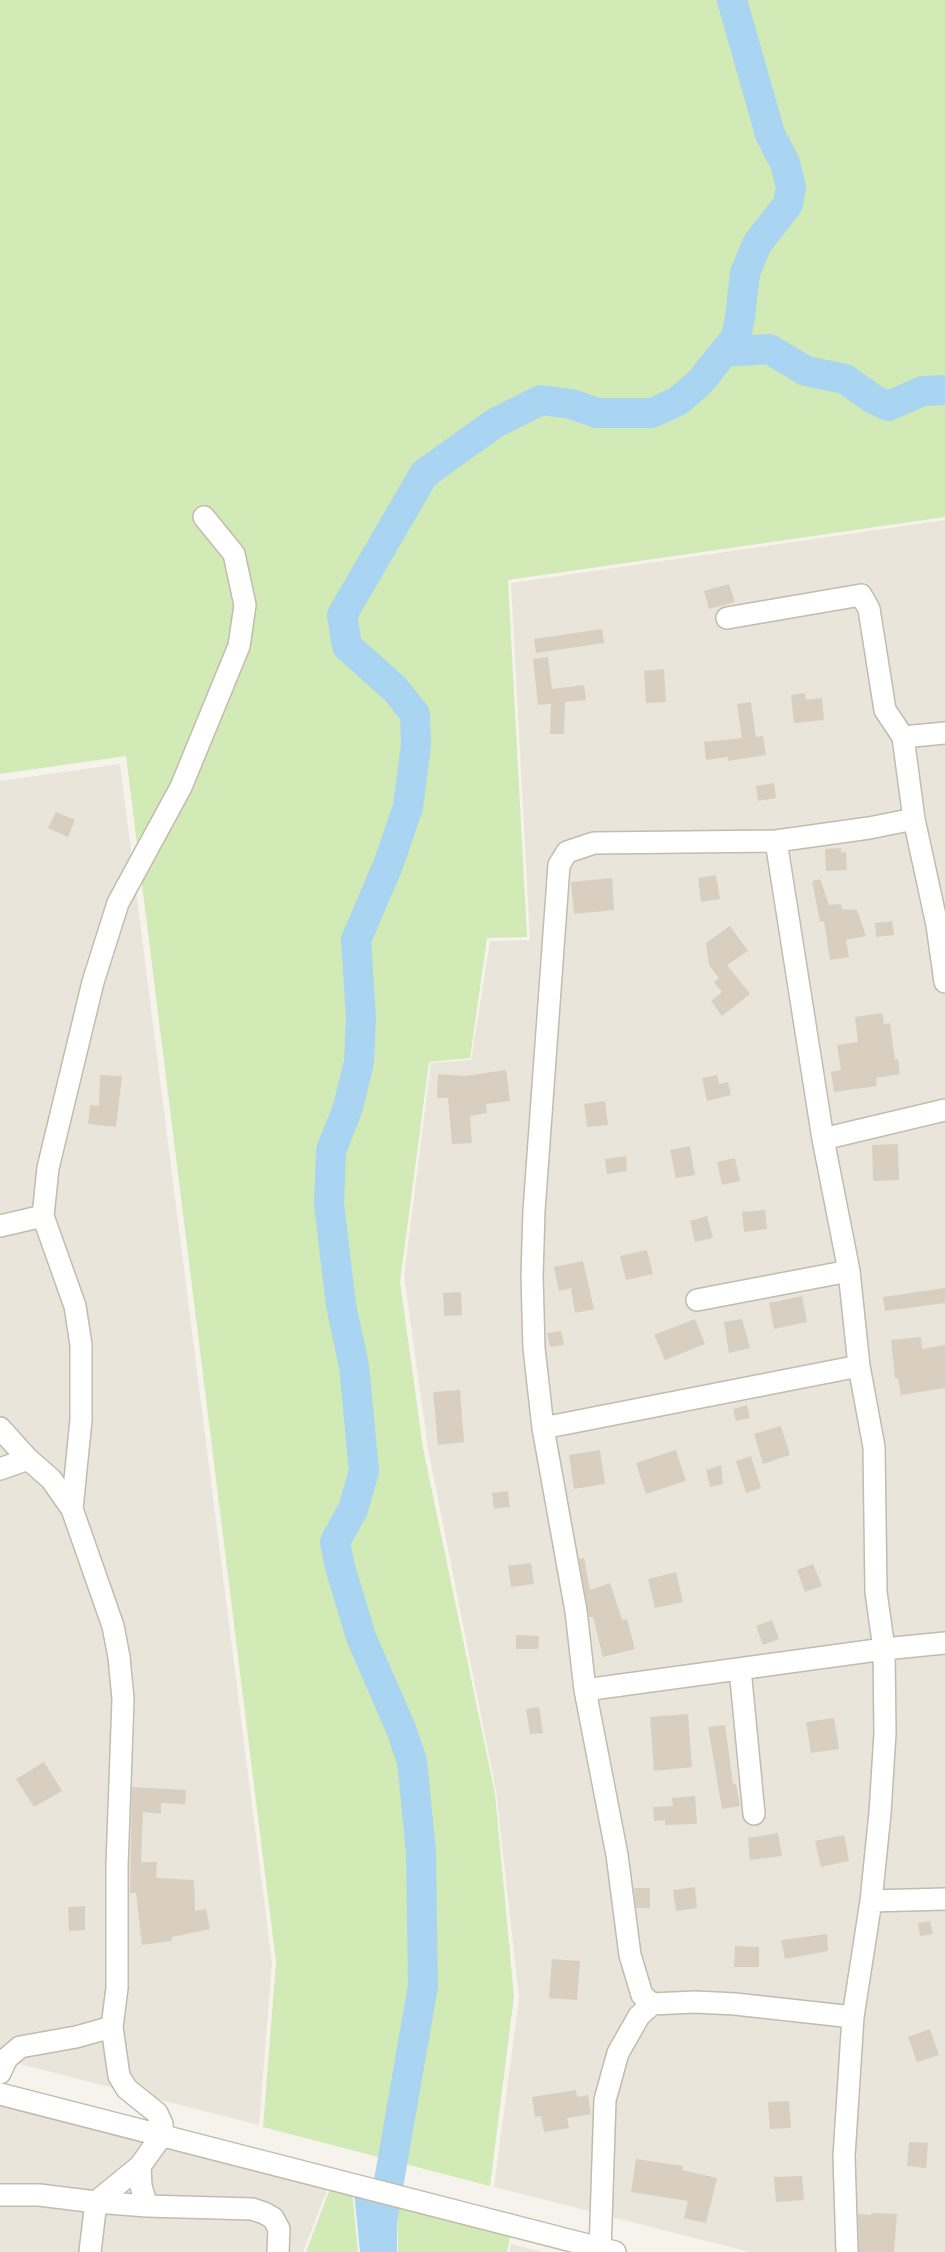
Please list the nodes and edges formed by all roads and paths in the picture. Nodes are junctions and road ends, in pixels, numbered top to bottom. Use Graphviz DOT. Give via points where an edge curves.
graph roads {
  1 [pos="204,517"];
  2 [pos="727,618"];
  3 [pos="945,733"];
  4 [pos="903,737"];
  5 [pos="914,819"];
  6 [pos="776,842"];
  7 [pos="945,982"];
  8 [pos="945,1110"];
  9 [pos="823,1138"];
  10 [pos="43,1216"];
  11 [pos="0,1226"];
  12 [pos="848,1271"];
  13 [pos="697,1300"];
  14 [pos="859,1366"];
  15 [pos="0,1428"];
  16 [pos="543,1428"];
  17 [pos="28,1460"];
  18 [pos="0,1469"];
  19 [pos="72,1509"];
  20 [pos="945,1643"];
  21 [pos="884,1649"];
  22 [pos="740,1669"];
  23 [pos="585,1690"];
  24 [pos="754,1814"];
  25 [pos="945,1899"];
  26 [pos="871,1901"];
  27 [pos="652,2004"];
  28 [pos="853,2017"];
  29 [pos="112,2027"];
  30 [pos="0,2073"];
  31 [pos="0,2094"];
  32 [pos="163,2134"];
  33 [pos="140,2166"];
  34 [pos="0,2195"];
  35 [pos="96,2202"];
  36 [pos="146,2206"];
  37 [pos="606,2251"];
  38 [pos="90,2252"];
  39 [pos="278,2252"];
  40 [pos="847,2252"];
  1 -- 10 [label="street" via="234,554 245,605 239,646 181,787 118,903 93,982 48,1168"];
  2 -- 4 [label="street" via="861,595 869,609 885,710"];
  3 -- 4 [label="street"];
  4 -- 5 [label="street"];
  5 -- 6 [label="street"];
  5 -- 7 [label="street" via="937,925"];
  6 -- 9 [label="street"];
  6 -- 16 [label="street" via="594,843 567,852 559,865 532,1276 534,1348"];
  8 -- 9 [label="street"];
  9 -- 12 [label="street"];
  10 -- 11 [label="street"];
  10 -- 19 [label="street" via="75,1306 81,1345 81,1420"];
  12 -- 13 [label="street"];
  12 -- 14 [label="street"];
  14 -- 16 [label="street"];
  14 -- 21 [label="street" via="874,1447 876,1592"];
  15 -- 17 [label="street"];
  16 -- 23 [label="street" via="576,1611"];
  17 -- 18 [label="street"];
  17 -- 19 [label="street" via="52,1479"];
  19 -- 29 [label="street" via="113,1626 123,1699 117,1866 117,1988"];
  20 -- 21 [label="street"];
  21 -- 22 [label="street"];
  21 -- 26 [label="street" via="884,1743"];
  22 -- 23 [label="street"];
  22 -- 24 [label="street"];
  23 -- 27 [label="street" via="617,1855 630,1955 642,1995"];
  25 -- 26 [label="street"];
  26 -- 28 [label="street"];
  27 -- 28 [label="street" via="735,2004"];
  27 -- 37 [label="street" via="639,2016 618,2053 605,2100"];
  28 -- 40 [label="street" via="844,2156"];
  29 -- 30 [label="street" via="20,2047 7,2058"];
  29 -- 32 [label="street" via="119,2076 127,2089 156,2113"];
  31 -- 32 [label="street"];
  32 -- 33 [label="street"];
  32 -- 37 [label="street"];
  33 -- 35 [label="street"];
  33 -- 36 [label="street"];
  34 -- 35 [label="street" via="39,2195"];
  35 -- 36 [label="street"];
  35 -- 38 [label="street"];
  36 -- 39 [label="street" via="252,2209 264,2213 273,2218 279,2229"];
}
